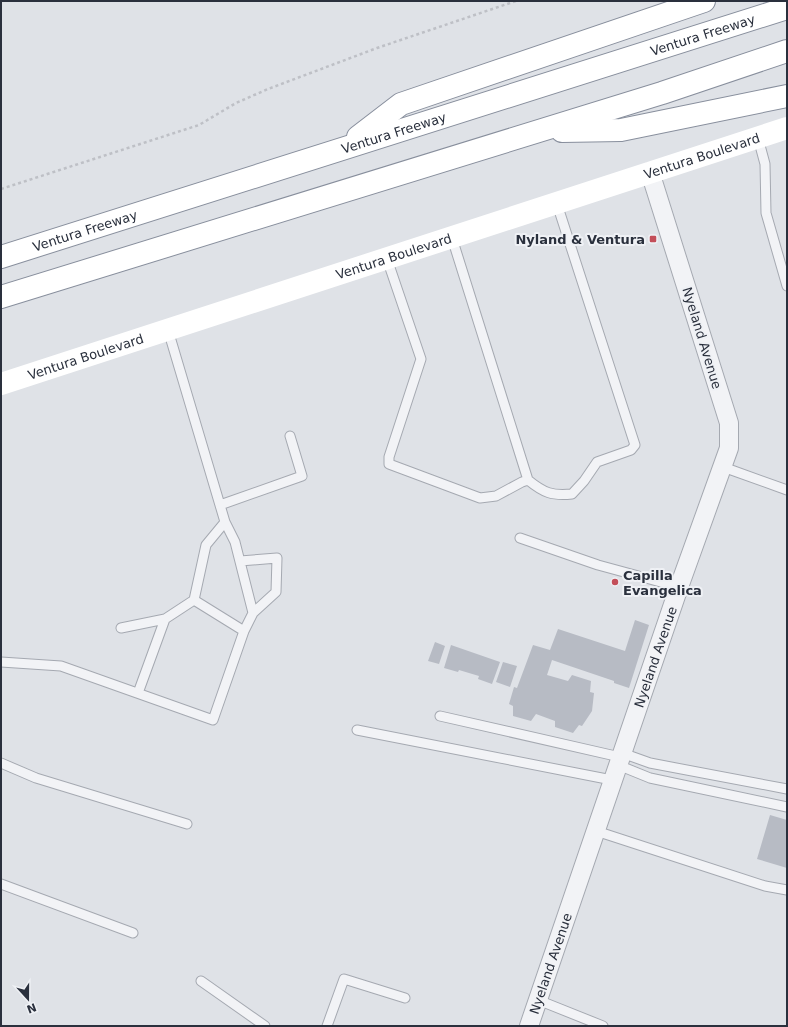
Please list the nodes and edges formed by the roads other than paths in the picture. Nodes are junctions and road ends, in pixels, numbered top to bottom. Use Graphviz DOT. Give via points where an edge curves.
graph roads {
  1 [pos="704,1"];
  2 [pos="787,8"];
  3 [pos="787,51"];
  4 [pos="787,96"];
  5 [pos="787,128"];
  6 [pos="535,132"];
  7 [pos="757,136"];
  8 [pos="345,147"];
  9 [pos="650,172"];
  10 [pos="557,204"];
  11 [pos="452,238"];
  12 [pos="1,257"];
  13 [pos="386,259"];
  14 [pos="787,286"];
  15 [pos="1,297"];
  16 [pos="168,330"];
  17 [pos="1,384"];
  18 [pos="290,436"];
  19 [pos="723,467"];
  20 [pos="528,480"];
  21 [pos="787,490"];
  22 [pos="220,505"];
  23 [pos="225,522"];
  24 [pos="520,538"];
  25 [pos="240,561"];
  26 [pos="678,586"];
  27 [pos="194,600"];
  28 [pos="253,613"];
  29 [pos="165,619"];
  30 [pos="121,628"];
  31 [pos="244,631"];
  32 [pos="1,662"];
  33 [pos="138,694"];
  34 [pos="440,716"];
  35 [pos="357,730"];
  36 [pos="1,763"];
  37 [pos="618,764"];
  38 [pos="787,789"];
  39 [pos="787,807"];
  40 [pos="187,824"];
  41 [pos="596,831"];
  42 [pos="1,884"];
  43 [pos="787,890"];
  44 [pos="133,933"];
  45 [pos="201,981"];
  46 [pos="405,998"];
  47 [pos="538,1000"];
  48 [pos="265,1026"];
  49 [pos="327,1026"];
  50 [pos="529,1026"];
  51 [pos="603,1026"];
  1 -- 8 [label="main road" via="401,104"];
  2 -- 8 [label="main road, Ventura Freeway"];
  3 -- 6 [label="main road"];
  4 -- 6 [label="main road" via="621,130"];
  5 -- 7 [label="main road, Ventura Boulevard"];
  6 -- 15 [label="main road"];
  7 -- 9 [label="main road, Ventura Boulevard"];
  7 -- 14 [label="lane" via="765,164 766,213"];
  8 -- 12 [label="main road, Ventura Freeway"];
  9 -- 10 [label="main road, Ventura Boulevard"];
  9 -- 19 [label="street, Nyeland Avenue" via="729,423 729,448"];
  10 -- 11 [label="main road, Ventura Boulevard"];
  10 -- 20 [label="lane" via="634,445 630,450 597,462 572,494 556,496 541,491"];
  11 -- 13 [label="main road, Ventura Boulevard"];
  11 -- 20 [label="lane"];
  13 -- 16 [label="main road, Ventura Boulevard"];
  13 -- 20 [label="lane" via="421,359 389,457 390,464 480,498 496,496"];
  16 -- 17 [label="main road, Ventura Boulevard"];
  16 -- 22 [label="lane"];
  18 -- 22 [label="lane" via="302,476"];
  19 -- 21 [label="lane"];
  19 -- 26 [label="street, Nyeland Avenue"];
  22 -- 23 [label="lane"];
  23 -- 25 [label="lane" via="235,542"];
  23 -- 27 [label="lane" via="206,545"];
  24 -- 26 [label="lane" via="598,565"];
  25 -- 28 [label="lane"];
  25 -- 28 [label="lane" via="277,558 276,592"];
  26 -- 37 [label="street, Nyeland Avenue"];
  27 -- 29 [label="lane"];
  27 -- 31 [label="lane"];
  28 -- 31 [label="lane"];
  29 -- 30 [label="lane"];
  29 -- 33 [label="lane"];
  31 -- 33 [label="lane" via="213,720"];
  32 -- 33 [label="lane" via="61,666"];
  34 -- 37 [label="lane"];
  35 -- 37 [label="lane" via="546,766"];
  36 -- 40 [label="lane" via="36,778"];
  37 -- 38 [label="lane" via="650,762"];
  37 -- 39 [label="lane" via="650,778"];
  37 -- 41 [label="street, Nyeland Avenue"];
  41 -- 43 [label="lane" via="764,886"];
  41 -- 47 [label="street, Nyeland Avenue"];
  42 -- 44 [label="lane"];
  45 -- 48 [label="lane"];
  46 -- 49 [label="lane" via="344,979"];
  47 -- 50 [label="street, Nyeland Avenue"];
  47 -- 51 [label="lane"];
}
